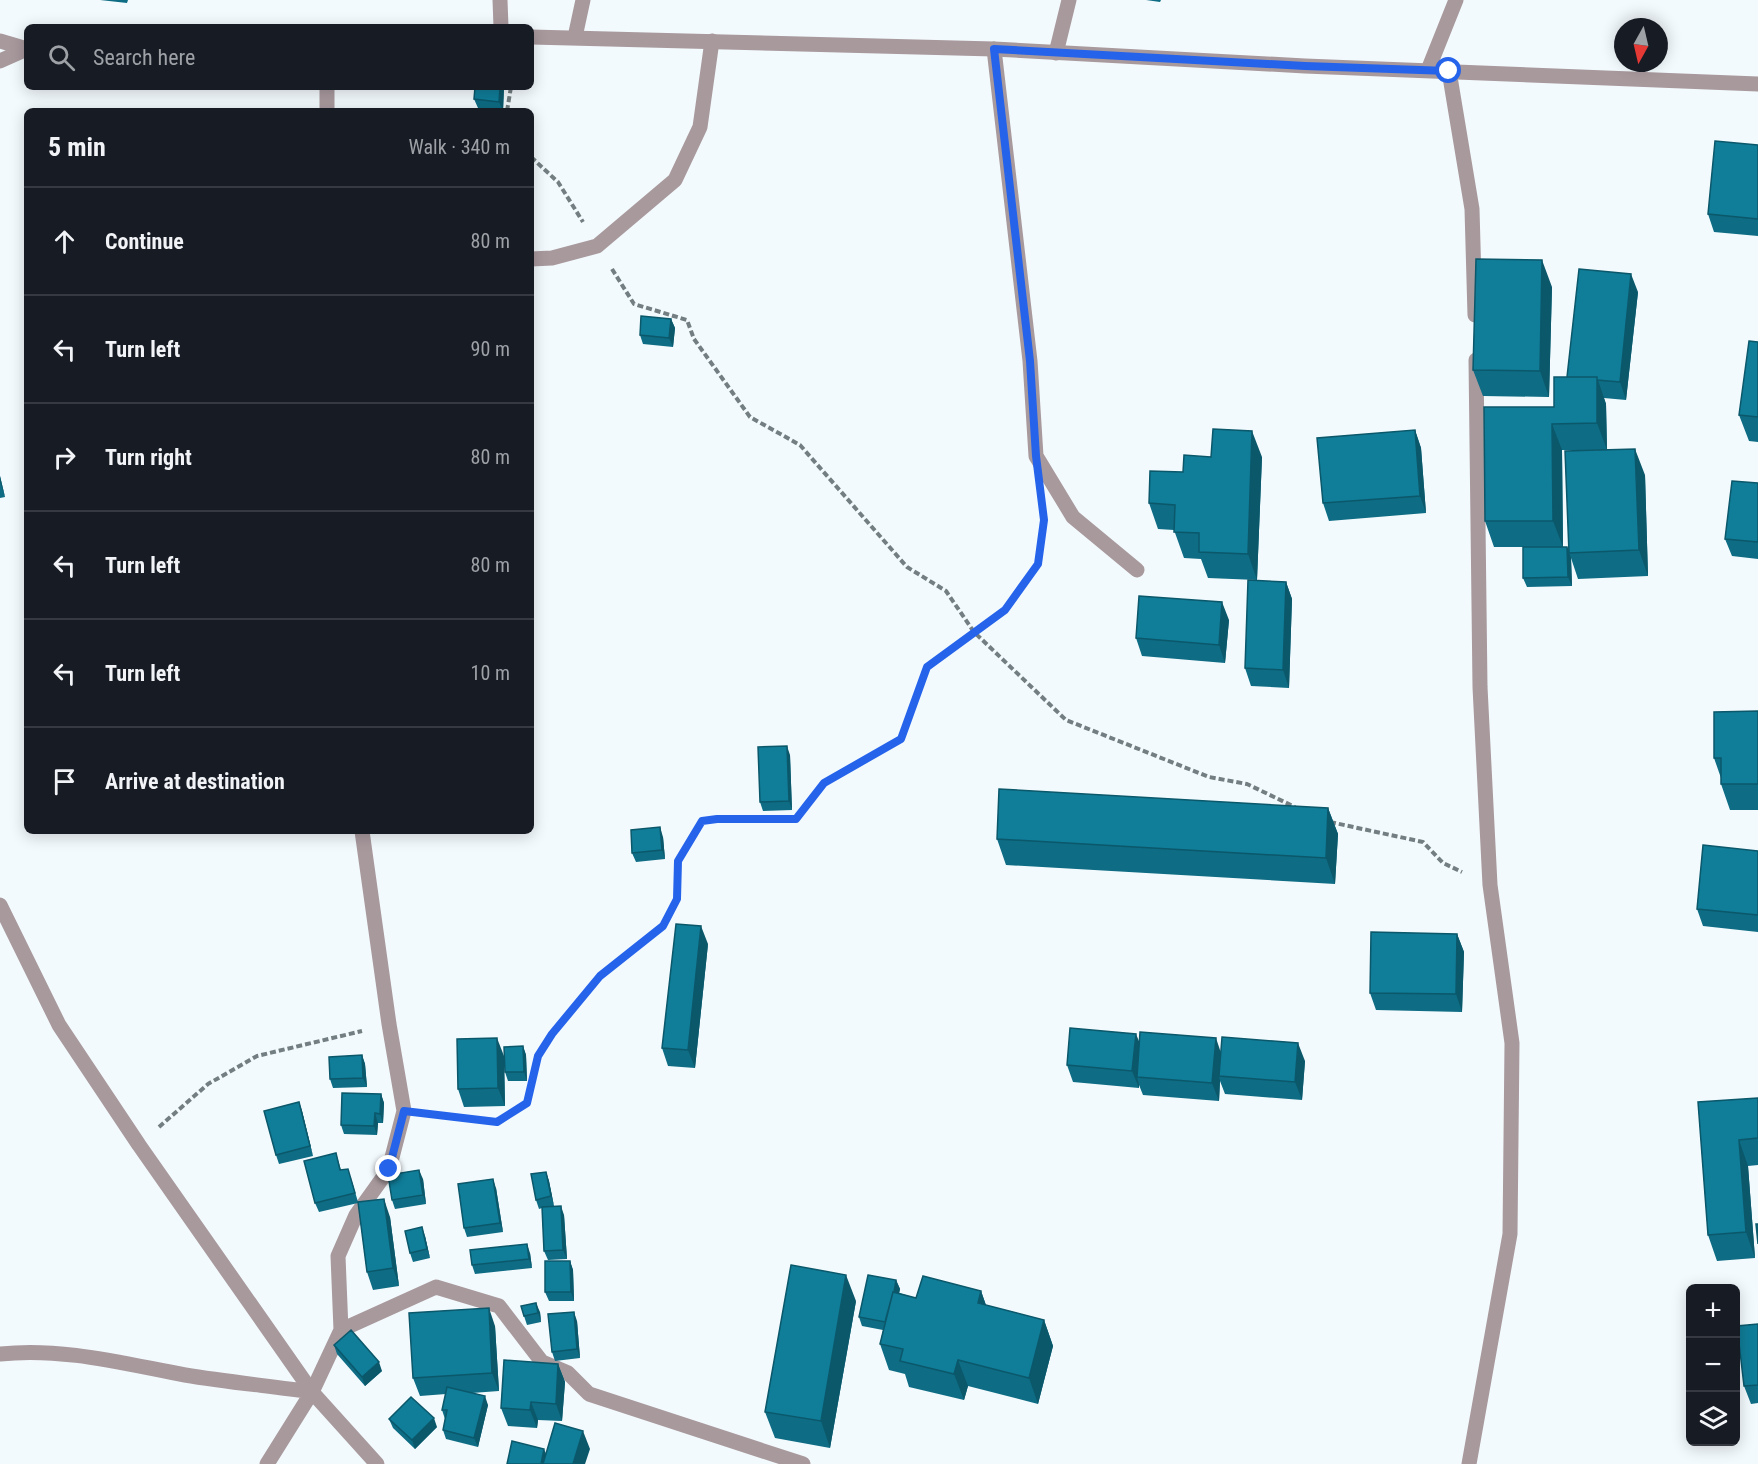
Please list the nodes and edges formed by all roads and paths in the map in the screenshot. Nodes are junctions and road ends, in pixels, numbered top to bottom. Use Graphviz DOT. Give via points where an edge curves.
graph roads {
  1 [pos="500,0"];
  2 [pos="583,0"];
  3 [pos="1069,0"];
  4 [pos="1456,0"];
  5 [pos="501,24"];
  6 [pos="534,37"];
  7 [pos="575,37"];
  8 [pos="0,41"];
  9 [pos="712,41"];
  10 [pos="24,48"];
  11 [pos="994,49"];
  12 [pos="24,50"];
  13 [pos="1056,52"];
  14 [pos="0,61"];
  15 [pos="1428,70"];
  16 [pos="1449,71"];
  17 [pos="1758,84"];
  18 [pos="327,90"];
  19 [pos="510,90"];
  20 [pos="327,108"];
  21 [pos="508,108"];
  22 [pos="534,160"];
  23 [pos="597,246"];
  24 [pos="534,259"];
  25 [pos="1476,326"];
  26 [pos="1476,350"];
  27 [pos="1044,520"];
  28 [pos="1137,570"];
  29 [pos="974,632"];
  30 [pos="1301,810"];
  31 [pos="1323,820"];
  32 [pos="362,834"];
  33 [pos="1490,885"];
  34 [pos="0,905"];
  35 [pos="389,1024"];
  36 [pos="404,1111"];
  37 [pos="139,1145"];
  38 [pos="341,1330"];
  39 [pos="0,1354"];
  40 [pos="312,1392"];
  41 [pos="267,1464"];
  42 [pos="378,1464"];
  43 [pos="802,1464"];
  44 [pos="1468,1464"];
  1 -- 5 [label="street"];
  2 -- 7 [label="street"];
  3 -- 13 [label="street"];
  4 -- 15 [label="street"];
  6 -- 7 [label="street"];
  7 -- 9 [label="street"];
  8 -- 10 [label="street"];
  9 -- 11 [label="street"];
  9 -- 23 [label="street" via="700,127 675,180"];
  11 -- 13 [label="street"];
  11 -- 28 [label="street" via="1030,361 1036,456 1073,518"];
  12 -- 14 [label="street"];
  13 -- 15 [label="street"];
  15 -- 16 [label="street"];
  16 -- 17 [label="street"];
  16 -- 25 [label="street" via="1472,209"];
  18 -- 20 [label="street"];
  19 -- 21 [label="path"];
  22 -- 23 [label="path" via="558,182"];
  23 -- 24 [label="street"];
  23 -- 29 [label="path" via="634,304 687,320 694,339 750,417 800,445 907,567 946,591"];
  26 -- 33 [label="street" via="1480,687"];
  27 -- 29 [label="path" via="1038,564 1005,610"];
  29 -- 30 [label="path" via="1066,720 1209,777 1247,784"];
  29 -- 36 [label="path" via="927,667 901,739 824,783 796,819 702,821 678,861 677,899 663,926 600,976 552,1034 538,1056 527,1103 497,1122"];
  31 -- 33 [label="path" via="1423,842 1443,863"];
  32 -- 35 [label="street"];
  33 -- 44 [label="street" via="1512,1043 1510,1234"];
  34 -- 37 [label="street" via="59,1025"];
  35 -- 36 [label="street"];
  35 -- 37 [label="path" via="256,1056 208,1084"];
  36 -- 38 [label="street" via="389,1169 356,1215 338,1256"];
  37 -- 40 [label="street"];
  38 -- 40 [label="street"];
  38 -- 43 [label="street" via="436,1287 499,1306 542,1362 568,1373 589,1394"];
  39 -- 40 [label="street" via="22,1351 73,1355 201,1378"];
  40 -- 41 [label="street"];
  40 -- 42 [label="street"];
}
